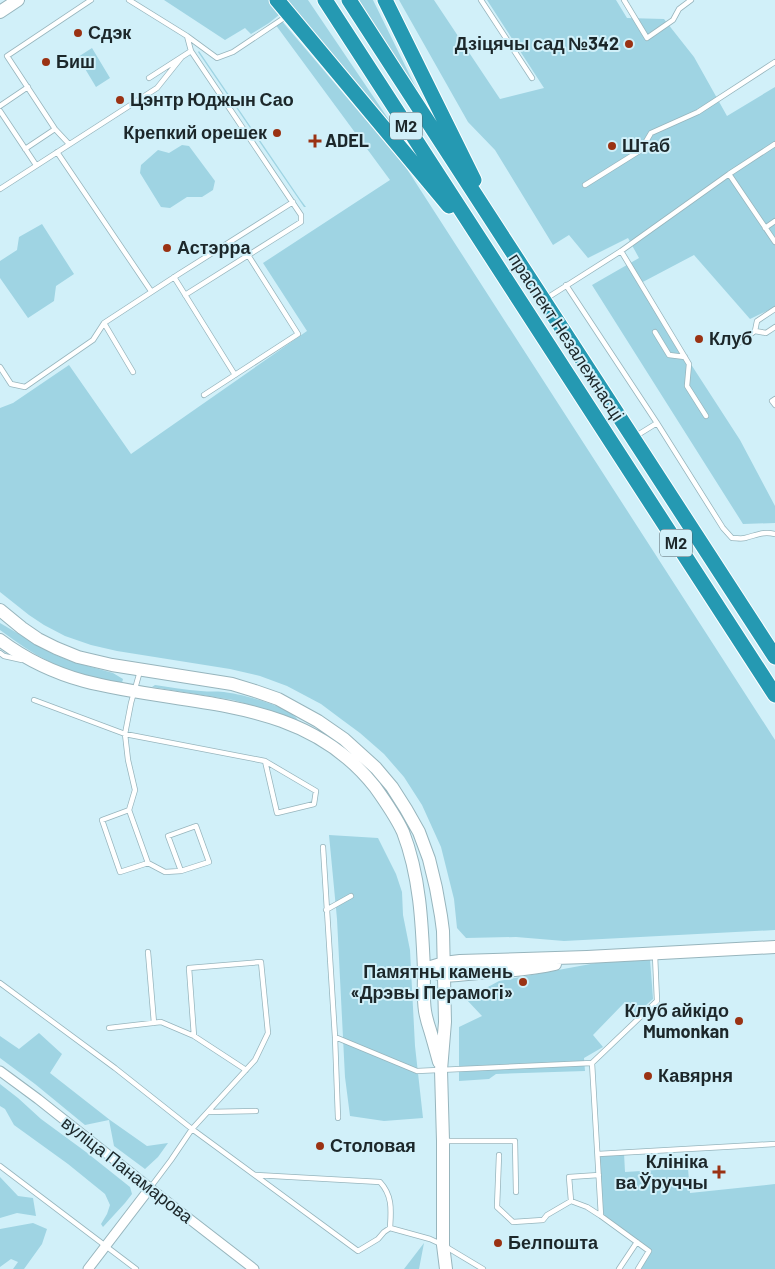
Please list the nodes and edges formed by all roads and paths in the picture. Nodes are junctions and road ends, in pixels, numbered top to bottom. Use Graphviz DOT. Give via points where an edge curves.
graph roads {
  1 [pos="18,0"];
  2 [pos="91,0"];
  3 [pos="130,0"];
  4 [pos="277,0"];
  5 [pos="325,0"];
  6 [pos="349,0"];
  7 [pos="385,0"];
  8 [pos="481,0"];
  9 [pos="624,0"];
  10 [pos="691,0"];
  11 [pos="0,12"];
  12 [pos="288,13"];
  13 [pos="187,36"];
  14 [pos="191,51"];
  15 [pos="181,58"];
  16 [pos="775,62"];
  17 [pos="149,78"];
  18 [pos="532,78"];
  19 [pos="28,87"];
  20 [pos="0,106"];
  21 [pos="0,111"];
  22 [pos="55,129"];
  23 [pos="69,144"];
  24 [pos="775,144"];
  25 [pos="25,148"];
  26 [pos="57,152"];
  27 [pos="36,165"];
  28 [pos="729,174"];
  29 [pos="585,185"];
  30 [pos="0,189"];
  31 [pos="293,202"];
  32 [pos="775,221"];
  33 [pos="764,228"];
  34 [pos="503,238"];
  35 [pos="775,242"];
  36 [pos="487,251"];
  37 [pos="621,251"];
  38 [pos="248,255"];
  39 [pos="174,277"];
  40 [pos="566,286"];
  41 [pos="151,291"];
  42 [pos="185,295"];
  43 [pos="543,300"];
  44 [pos="775,309"];
  45 [pos="104,323"];
  46 [pos="775,327"];
  47 [pos="756,331"];
  48 [pos="655,332"];
  49 [pos="737,344"];
  50 [pos="685,357"];
  51 [pos="0,367"];
  52 [pos="133,372"];
  53 [pos="2,374"];
  54 [pos="234,376"];
  55 [pos="204,395"];
  56 [pos="775,399"];
  57 [pos="775,405"];
  58 [pos="706,416"];
  59 [pos="657,423"];
  60 [pos="632,438"];
  61 [pos="775,534"];
  62 [pos="0,610"];
  63 [pos="0,640"];
  64 [pos="0,654"];
  65 [pos="775,657"];
  66 [pos="41,664"];
  67 [pos="140,670"];
  68 [pos="134,691"];
  69 [pos="775,695"];
  70 [pos="34,700"];
  71 [pos="126,734"];
  72 [pos="265,761"];
  73 [pos="129,810"];
  74 [pos="323,847"];
  75 [pos="148,863"];
  76 [pos="181,871"];
  77 [pos="351,896"];
  78 [pos="326,910"];
  79 [pos="775,947"];
  80 [pos="148,952"];
  81 [pos="655,954"];
  82 [pos="587,958"];
  83 [pos="444,963"];
  84 [pos="424,969"];
  85 [pos="444,976"];
  86 [pos="0,984"];
  87 [pos="154,1023"];
  88 [pos="108,1028"];
  89 [pos="194,1036"];
  90 [pos="335,1037"];
  91 [pos="592,1063"];
  92 [pos="246,1070"];
  93 [pos="441,1070"];
  94 [pos="0,1071"];
  95 [pos="256,1111"];
  96 [pos="208,1112"];
  97 [pos="338,1118"];
  98 [pos="192,1129"];
  99 [pos="443,1141"];
  100 [pos="775,1144"];
  101 [pos="598,1154"];
  102 [pos="499,1155"];
  103 [pos="0,1166"];
  104 [pos="254,1174"];
  105 [pos="599,1175"];
  106 [pos="150,1188"];
  107 [pos="516,1192"];
  108 [pos="571,1201"];
  109 [pos="601,1216"];
  110 [pos="390,1228"];
  111 [pos="637,1242"];
  112 [pos="106,1246"];
  113 [pos="443,1248"];
  114 [pos="88,1269"];
  115 [pos="136,1269"];
  116 [pos="254,1269"];
  117 [pos="438,1269"];
  118 [pos="446,1269"];
  119 [pos="483,1269"];
  120 [pos="619,1269"];
  121 [pos="638,1269"];
  1 -- 11 [label="street"];
  2 -- 19 [label="lane" via="8,56"];
  3 -- 13 [label="lane"];
  4 -- 12 [label="highway"];
  5 -- 36 [label="highway, праспект Незалежнасці / М2"];
  6 -- 34 [label="highway, праспект Незалежнасці / М2"];
  7 -- 34 [label="highway"];
  8 -- 18 [label="lane"];
  9 -- 10 [label="lane" via="647,38 673,20 679,9"];
  12 -- 13 [label="lane" via="232,52 217,58"];
  12 -- 36 [label="highway"];
  13 -- 14 [label="lane"];
  14 -- 15 [label="lane"];
  14 -- 31 [label="lane"];
  15 -- 17 [label="lane"];
  15 -- 23 [label="lane" via="157,88"];
  16 -- 29 [label="lane" via="698,112 651,133 641,150"];
  19 -- 20 [label="lane"];
  19 -- 22 [label="lane"];
  21 -- 25 [label="lane"];
  22 -- 23 [label="lane"];
  22 -- 25 [label="lane"];
  23 -- 26 [label="lane"];
  24 -- 28 [label="lane"];
  25 -- 27 [label="lane"];
  26 -- 27 [label="lane"];
  26 -- 41 [label="lane"];
  27 -- 30 [label="lane"];
  28 -- 33 [label="lane"];
  28 -- 37 [label="lane"];
  31 -- 38 [label="lane" via="302,215 301,222"];
  31 -- 39 [label="lane"];
  32 -- 33 [label="lane"];
  33 -- 35 [label="lane"];
  34 -- 43 [label="highway, праспект Незалежнасці / М2"];
  36 -- 69 [label="highway, праспект Незалежнасці / М2"];
  37 -- 40 [label="lane"];
  37 -- 50 [label="lane"];
  38 -- 42 [label="lane"];
  38 -- 54 [label="lane" via="298,334"];
  39 -- 41 [label="lane"];
  39 -- 42 [label="lane"];
  40 -- 43 [label="lane"];
  40 -- 59 [label="lane"];
  41 -- 45 [label="lane"];
  42 -- 54 [label="lane"];
  43 -- 60 [label="highway, праспект Незалежнасці / М2"];
  44 -- 47 [label="lane" via="757,321"];
  45 -- 52 [label="lane"];
  45 -- 53 [label="lane" via="93,340 25,387 11,384"];
  46 -- 47 [label="lane" via="766,333"];
  47 -- 49 [label="lane"];
  48 -- 50 [label="lane" via="670,355"];
  50 -- 58 [label="lane" via="689,364 687,386"];
  51 -- 53 [label="lane"];
  54 -- 55 [label="lane"];
  56 -- 57 [label="lane" via="772,401"];
  59 -- 60 [label="lane"];
  59 -- 61 [label="lane" via="732,538 743,539 768,532"];
  60 -- 65 [label="highway, праспект Незалежнасці / М2"];
  62 -- 67 [label="street" via="22,628 56,648 112,666"];
  63 -- 66 [label="street"];
  64 -- 66 [label="lane"];
  66 -- 68 [label="street" via="83,681"];
  67 -- 68 [label="lane"];
  67 -- 83 [label="street" via="232,684 278,699 337,734 371,763 406,809 429,859 441,916"];
  68 -- 71 [label="lane"];
  68 -- 84 [label="street" via="222,705 272,717 321,740 365,775 402,830 415,872 422,919"];
  70 -- 71 [label="lane"];
  71 -- 72 [label="lane"];
  71 -- 73 [label="lane" via="135,790"];
  72 -- 72 [label="lane" via="316,791 314,804 278,813"];
  73 -- 75 [label="lane"];
  73 -- 75 [label="lane" via="102,820 120,872"];
  74 -- 78 [label="lane"];
  75 -- 76 [label="lane" via="165,872"];
  76 -- 76 [label="lane" via="209,862 196,826 168,836"];
  77 -- 78 [label="lane"];
  78 -- 90 [label="lane"];
  79 -- 81 [label="street"];
  80 -- 87 [label="lane"];
  81 -- 82 [label="street"];
  81 -- 91 [label="lane" via="657,1001"];
  82 -- 83 [label="street"];
  82 -- 85 [label="street" via="534,969"];
  83 -- 84 [label="street"];
  83 -- 85 [label="street"];
  84 -- 85 [label="street"];
  84 -- 93 [label="street" via="425,1012"];
  85 -- 93 [label="street"];
  86 -- 98 [label="lane"];
  87 -- 88 [label="lane"];
  87 -- 89 [label="lane" via="161,1022"];
  89 -- 92 [label="lane"];
  89 -- 92 [label="lane" via="189,968 261,962 268,1033 255,1060"];
  90 -- 93 [label="lane" via="417,1071"];
  90 -- 97 [label="lane"];
  91 -- 93 [label="lane"];
  91 -- 101 [label="lane"];
  92 -- 96 [label="lane"];
  93 -- 99 [label="street"];
  94 -- 106 [label="street, вуліца Панамарова"];
  95 -- 96 [label="lane"];
  96 -- 98 [label="lane"];
  98 -- 104 [label="lane"];
  98 -- 106 [label="lane"];
  99 -- 107 [label="lane" via="515,1141"];
  99 -- 113 [label="street"];
  100 -- 101 [label="lane"];
  101 -- 105 [label="lane"];
  102 -- 108 [label="lane" via="497,1207 513,1222 543,1220"];
  103 -- 112 [label="lane"];
  104 -- 110 [label="lane" via="358,1251"];
  104 -- 110 [label="lane" via="380,1182 391,1202"];
  105 -- 108 [label="lane" via="570,1177"];
  105 -- 109 [label="lane"];
  106 -- 112 [label="street"];
  106 -- 116 [label="street, вуліца Панамарова"];
  108 -- 109 [label="lane"];
  109 -- 111 [label="lane"];
  110 -- 113 [label="lane" via="430,1239"];
  111 -- 120 [label="lane"];
  111 -- 121 [label="lane" via="649,1251"];
  112 -- 114 [label="street"];
  112 -- 115 [label="lane"];
  113 -- 117 [label="street"];
  113 -- 118 [label="street"];
  113 -- 119 [label="lane"];
}
